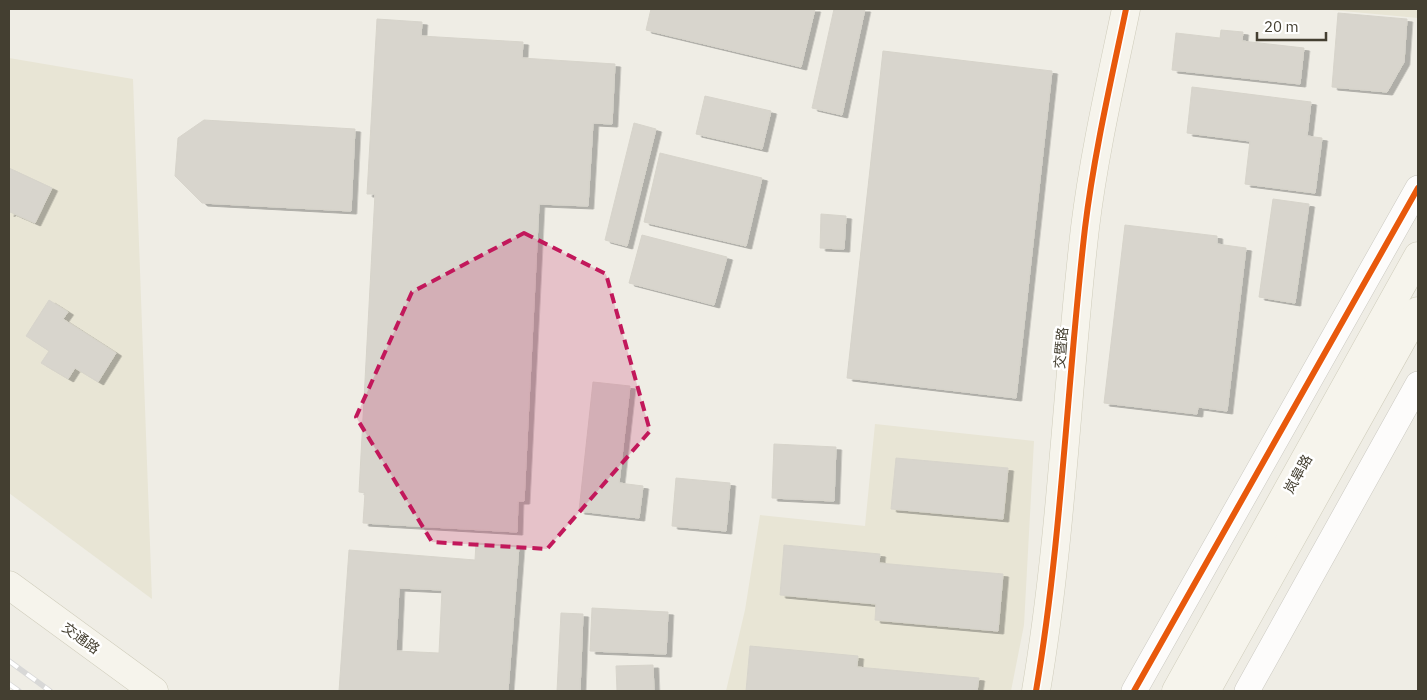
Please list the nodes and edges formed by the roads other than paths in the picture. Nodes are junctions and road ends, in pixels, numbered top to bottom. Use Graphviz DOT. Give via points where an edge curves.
graph roads {
  1 [pos="1126,9"];
  2 [pos="1418,188"];
  3 [pos="1418,256"];
  4 [pos="1418,311"];
  5 [pos="1418,384"];
  6 [pos="1254,579"];
  7 [pos="9,585"];
  8 [pos="154,691"];
  9 [pos="1036,691"];
  10 [pos="1134,691"];
  11 [pos="1176,691"];
  12 [pos="1206,691"];
  13 [pos="1247,691"];
  1 -- 9 [label="main road, 交暨路" via="1102,122 1085,227 1047,625"];
  2 -- 10 [label="street"];
  3 -- 6 [label="main road, 岚皋路"];
  4 -- 6 [label="main road, 岚皋路"];
  5 -- 13 [label="street"];
  6 -- 11 [label="main road, 岚皋路"];
  6 -- 12 [label="main road, 岚皋路"];
  7 -- 8 [label="main road, 交通路"];
}
